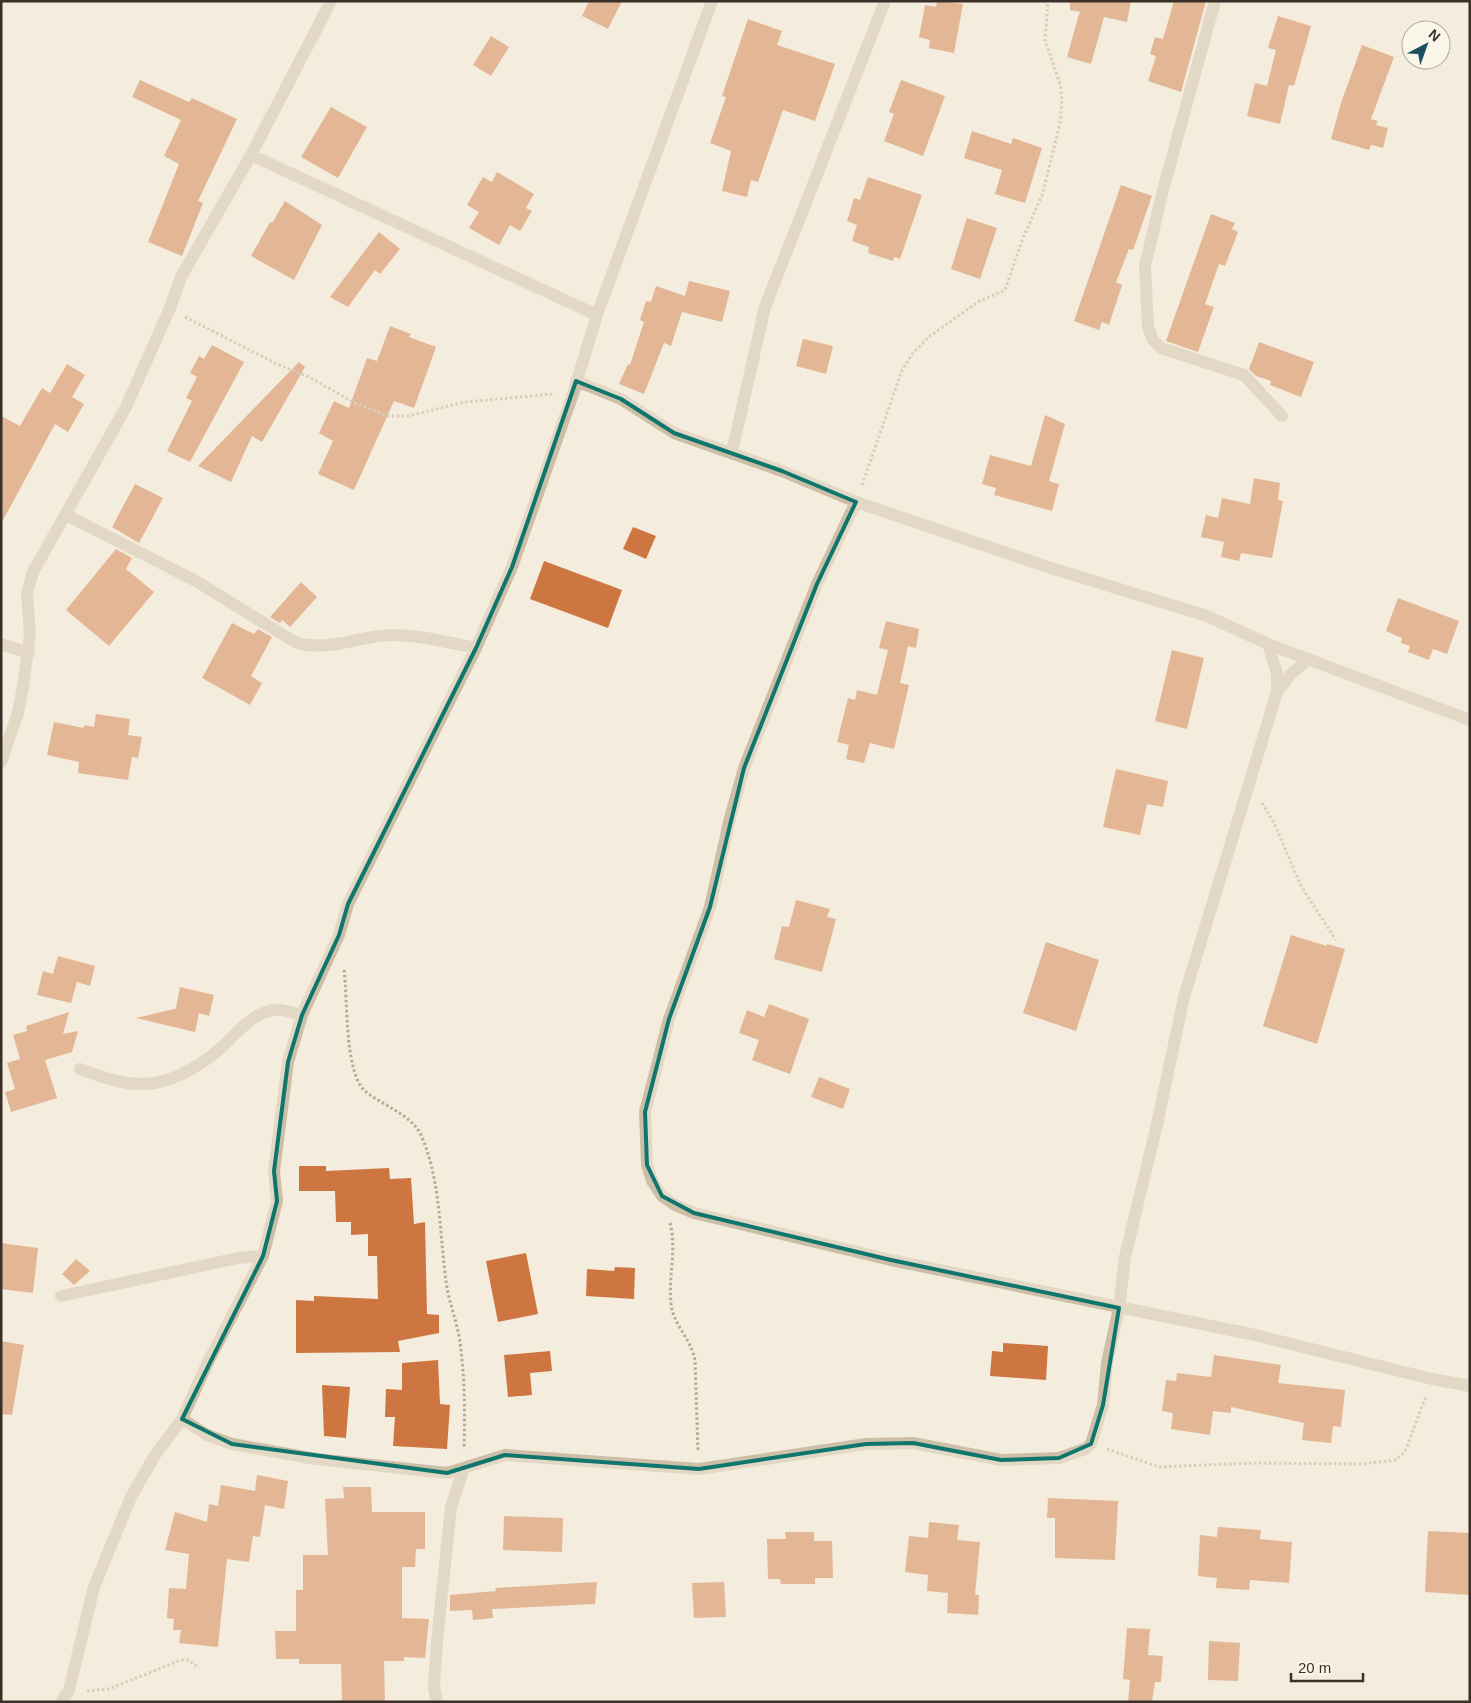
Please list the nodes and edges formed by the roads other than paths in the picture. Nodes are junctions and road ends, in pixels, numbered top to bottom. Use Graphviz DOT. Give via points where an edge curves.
graph roads {
  1 [pos="331,1"];
  2 [pos="712,1"];
  3 [pos="885,1"];
  4 [pos="1214,1"];
  5 [pos="251,156"];
  6 [pos="597,315"];
  7 [pos="576,381"];
  8 [pos="1282,416"];
  9 [pos="732,452"];
  10 [pos="856,502"];
  11 [pos="66,515"];
  12 [pos="1,644"];
  13 [pos="1268,644"];
  14 [pos="476,648"];
  15 [pos="29,653"];
  16 [pos="1309,659"];
  17 [pos="1277,692"];
  18 [pos="1470,720"];
  19 [pos="1,762"];
  20 [pos="302,1015"];
  21 [pos="80,1070"];
  22 [pos="264,1256"];
  23 [pos="61,1296"];
  24 [pos="1119,1308"];
  25 [pos="1470,1386"];
  26 [pos="182,1420"];
  27 [pos="464,1468"];
  28 [pos="61,1702"];
  29 [pos="437,1702"];
  1 -- 5 [label="street"];
  2 -- 6 [label="street"];
  3 -- 9 [label="street" via="765,307"];
  4 -- 8 [label="street" via="1145,266 1148,327 1152,340 1161,348 1244,375"];
  5 -- 6 [label="street"];
  5 -- 11 [label="street" via="181,277 126,407"];
  6 -- 7 [label="street"];
  7 -- 9 [label="street" via="621,399 674,433"];
  7 -- 14 [label="street" via="512,567"];
  9 -- 10 [label="street"];
  10 -- 13 [label="street" via="1206,616"];
  10 -- 24 [label="street" via="817,584 744,768 710,907 669,1019 644,1112 647,1165 652,1181 662,1196 694,1213 891,1260"];
  11 -- 14 [label="street" via="196,581 295,642 322,646 362,637 394,635"];
  11 -- 15 [label="street" via="39,557 27,593"];
  12 -- 15 [label="street"];
  13 -- 16 [label="street"];
  13 -- 17 [label="street" via="1277,674"];
  14 -- 20 [label="street" via="367,863"];
  15 -- 19 [label="street" via="18,712"];
  16 -- 17 [label="street"];
  16 -- 18 [label="street"];
  17 -- 24 [label="street" via="1184,997 1125,1257"];
  20 -- 21 [label="street" via="276,1010 262,1014 247,1023 202,1063 155,1083 129,1084"];
  20 -- 22 [label="street" via="288,1062 274,1170 276,1201"];
  22 -- 23 [label="street" via="229,1260"];
  22 -- 26 [label="street"];
  24 -- 25 [label="street" via="1255,1335"];
  24 -- 27 [label="street" via="1107,1364 1103,1406 1091,1444 1076,1454 1059,1458 1001,1460 913,1443 866,1444 699,1469 521,1455 491,1458"];
  26 -- 27 [label="street" via="221,1442 270,1451 447,1473"];
  26 -- 28 [label="street" via="155,1456 131,1498 94,1587 69,1690"];
  27 -- 29 [label="street" via="451,1507 437,1641 434,1687"];
}
